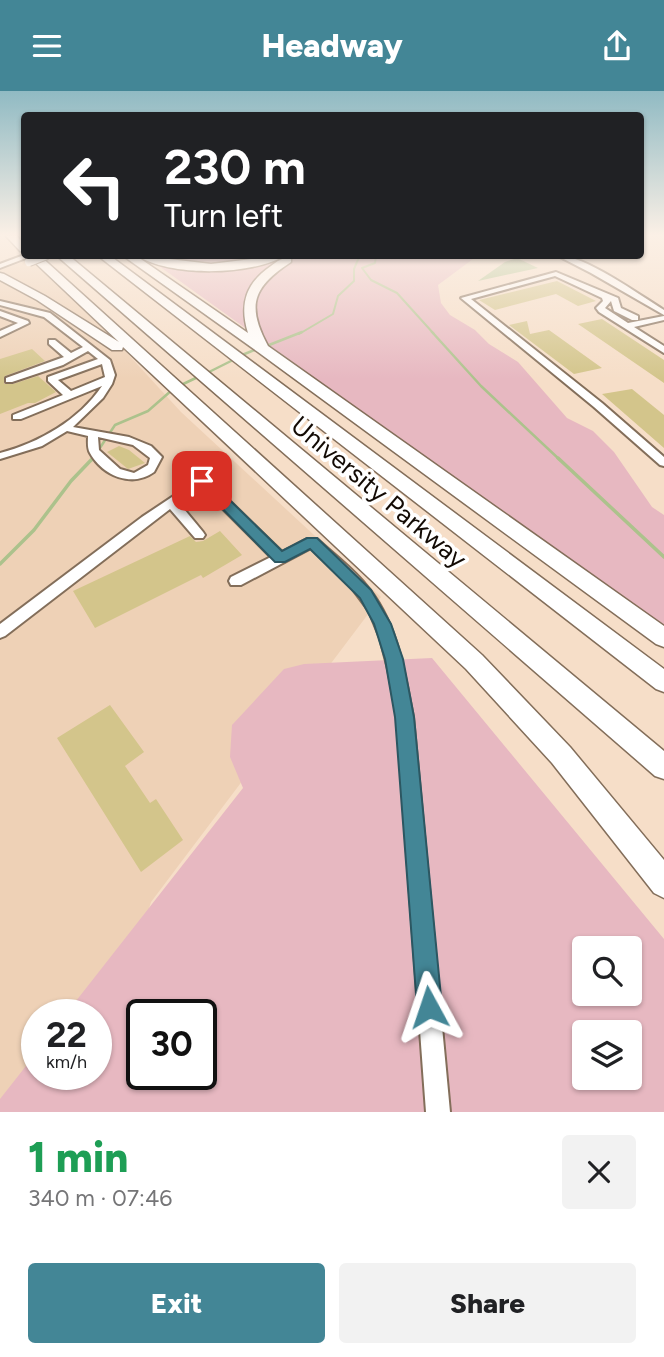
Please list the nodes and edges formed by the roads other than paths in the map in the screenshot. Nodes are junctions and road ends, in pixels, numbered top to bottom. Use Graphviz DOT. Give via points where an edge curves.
graph roads {
  1 [pos="16,284"];
  2 [pos="58,284"];
  3 [pos="95,284"];
  4 [pos="140,284"];
  5 [pos="168,284"];
  6 [pos="259,284"];
  7 [pos="520,284"];
  8 [pos="573,284"];
  9 [pos="616,284"];
  10 [pos="604,301"];
  11 [pos="0,303"];
  12 [pos="10,305"];
  13 [pos="664,312"];
  14 [pos="1,313"];
  15 [pos="635,318"];
  16 [pos="664,318"];
  17 [pos="623,323"];
  18 [pos="0,334"];
  19 [pos="664,334"];
  20 [pos="644,337"];
  21 [pos="52,342"];
  22 [pos="89,348"];
  23 [pos="263,349"];
  24 [pos="664,350"];
  25 [pos="69,356"];
  26 [pos="105,360"];
  27 [pos="109,379"];
  28 [pos="9,380"];
  29 [pos="68,394"];
  30 [pos="180,394"];
  31 [pos="17,417"];
  32 [pos="66,428"];
  33 [pos="93,436"];
  34 [pos="0,456"];
  35 [pos="664,463"];
  36 [pos="172,503"];
  37 [pos="199,535"];
  38 [pos="280,558"];
  39 [pos="236,581"];
  40 [pos="0,632"];
  41 [pos="664,638"];
  42 [pos="664,682"];
  43 [pos="664,767"];
  44 [pos="664,883"];
  45 [pos="438,1112"];
  1 -- 30 [label="highway" via="100,335"];
  2 -- 30 [label="highway"];
  3 -- 43 [label="highway, University Parkway"];
  4 -- 42 [label="highway, University Parkway"];
  5 -- 23 [label="highway"];
  6 -- 23 [label="highway" via="250,296 247,312"];
  7 -- 35 [label="street" via="466,298"];
  8 -- 10 [label="street"];
  9 -- 13 [label="street"];
  10 -- 15 [label="street" via="615,300 621,312"];
  10 -- 17 [label="street" via="602,310"];
  11 -- 12 [label="street"];
  12 -- 14 [label="street"];
  12 -- 22 [label="street" via="47,315"];
  13 -- 15 [label="street"];
  14 -- 18 [label="street" via="26,323"];
  15 -- 17 [label="street"];
  16 -- 17 [label="street"];
  17 -- 20 [label="street"];
  19 -- 20 [label="street"];
  20 -- 24 [label="street"];
  21 -- 25 [label="street"];
  22 -- 25 [label="street"];
  22 -- 26 [label="street"];
  23 -- 41 [label="highway"];
  25 -- 28 [label="street"];
  26 -- 27 [label="street"];
  26 -- 29 [label="street" via="51,379"];
  27 -- 29 [label="street"];
  27 -- 32 [label="street" via="101,394"];
  29 -- 31 [label="street"];
  30 -- 44 [label="highway" via="474,662 561,755"];
  32 -- 33 [label="street"];
  32 -- 34 [label="street" via="37,445"];
  33 -- 33 [label="street" via="94,451 124,477 136,477 155,464 156,457 133,442"];
  36 -- 37 [label="street"];
  36 -- 38 [label="street" via="202,481"];
  36 -- 40 [label="street"];
  38 -- 39 [label="street"];
  38 -- 45 [label="street" via="312,542 366,594 383,624 394,659 405,717"];
}
